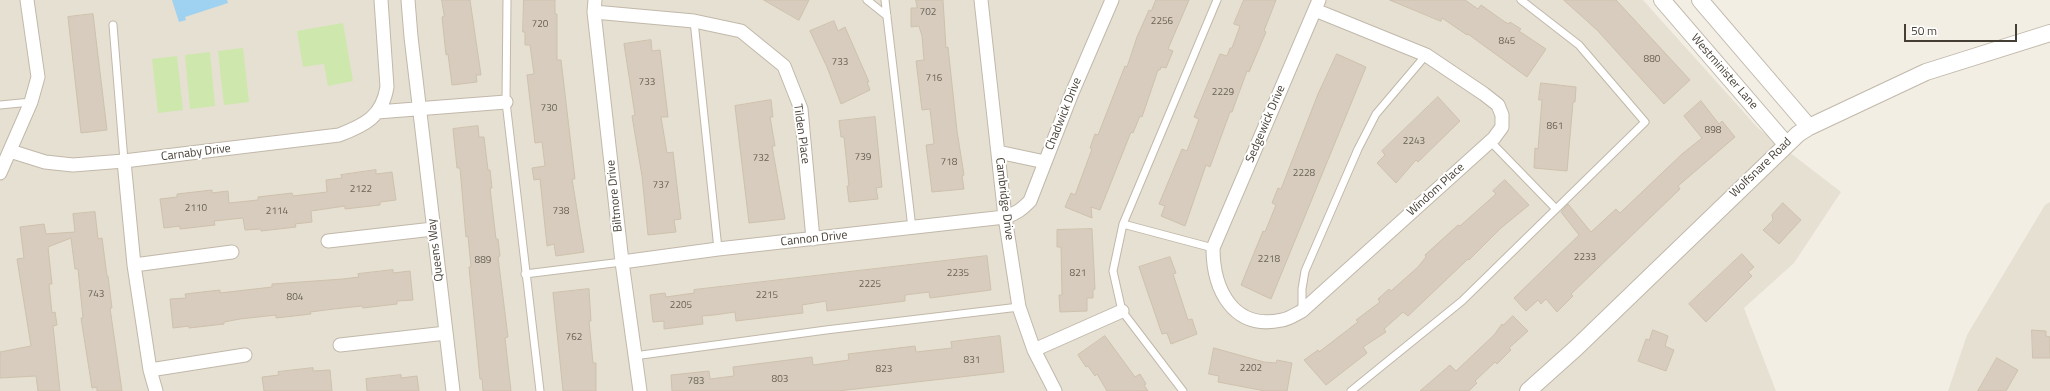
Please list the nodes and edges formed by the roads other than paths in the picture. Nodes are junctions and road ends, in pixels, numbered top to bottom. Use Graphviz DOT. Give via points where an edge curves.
graph roads {
  1 [pos="27,0"];
  2 [pos="381,0"];
  3 [pos="408,0"];
  4 [pos="507,0"];
  5 [pos="866,0"];
  6 [pos="885,0"];
  7 [pos="981,0"];
  8 [pos="1112,0"];
  9 [pos="1217,0"];
  10 [pos="1521,0"];
  11 [pos="1662,0"];
  12 [pos="1700,0"];
  13 [pos="1317,5"];
  14 [pos="595,6"];
  15 [pos="887,16"];
  16 [pos="694,21"];
  17 [pos="113,25"];
  18 [pos="2050,33"];
  19 [pos="1426,55"];
  20 [pos="31,102"];
  21 [pos="506,102"];
  22 [pos="0,105"];
  23 [pos="419,110"];
  24 [pos="377,112"];
  25 [pos="1809,127"];
  26 [pos="1490,141"];
  27 [pos="1786,144"];
  28 [pos="10,151"];
  29 [pos="998,152"];
  30 [pos="124,162"];
  31 [pos="1045,162"];
  32 [pos="0,173"];
  33 [pos="1556,209"];
  34 [pos="1005,217"];
  35 [pos="1123,224"];
  36 [pos="912,228"];
  37 [pos="433,229"];
  38 [pos="813,239"];
  39 [pos="328,241"];
  40 [pos="1213,248"];
  41 [pos="718,249"];
  42 [pos="232,252"];
  43 [pos="622,262"];
  44 [pos="134,265"];
  45 [pos="525,274"];
  46 [pos="1019,307"];
  47 [pos="1122,311"];
  48 [pos="1302,312"];
  49 [pos="446,333"];
  50 [pos="340,345"];
  51 [pos="1034,350"];
  52 [pos="245,355"];
  53 [pos="634,356"];
  54 [pos="150,370"];
  55 [pos="156,391"];
  56 [pos="453,391"];
  57 [pos="540,391"];
  58 [pos="640,391"];
  59 [pos="1055,391"];
  60 [pos="1183,391"];
  61 [pos="1351,391"];
  62 [pos="1528,391"];
  1 -- 20 [label="street" via="38,77"];
  2 -- 24 [label="street, Carnaby Drive" via="387,87 385,98"];
  3 -- 23 [label="street, Queens Way"];
  4 -- 21 [label="lane"];
  5 -- 15 [label="lane"];
  6 -- 15 [label="lane"];
  7 -- 29 [label="street, Cambridge Drive"];
  8 -- 31 [label="street, Chadwick Drive"];
  9 -- 35 [label="lane"];
  10 -- 33 [label="lane" via="1579,45 1645,122"];
  11 -- 27 [label="street, Westminister Lane"];
  12 -- 25 [label="street"];
  13 -- 19 [label="street, Windom Place"];
  13 -- 40 [label="street, Sedgewick Drive"];
  14 -- 16 [label="street, Tilden Place"];
  14 -- 43 [label="street, Biltmore Drive"];
  15 -- 36 [label="lane"];
  16 -- 38 [label="street, Tilden Place" via="741,31 784,66 800,109"];
  16 -- 41 [label="lane"];
  17 -- 30 [label="lane"];
  18 -- 25 [label="street, Wolfsnare Road" via="1926,72"];
  19 -- 26 [label="street, Windom Place" via="1498,106 1502,116 1502,127"];
  19 -- 48 [label="lane" via="1376,114 1358,149 1305,271"];
  20 -- 22 [label="lane"];
  20 -- 28 [label="street"];
  21 -- 23 [label="street"];
  21 -- 45 [label="lane"];
  23 -- 24 [label="street"];
  23 -- 37 [label="street, Queens Way"];
  24 -- 30 [label="street, Carnaby Drive" via="362,126 339,135"];
  25 -- 27 [label="street, Wolfsnare Road"];
  26 -- 33 [label="lane"];
  26 -- 48 [label="street, Windom Place"];
  27 -- 62 [label="street, Wolfsnare Road" via="1576,348"];
  28 -- 30 [label="street, Carnaby Drive" via="45,162 73,165"];
  28 -- 32 [label="street"];
  29 -- 31 [label="street"];
  29 -- 34 [label="street, Cambridge Drive"];
  30 -- 44 [label="street"];
  31 -- 34 [label="street, Chadwick Drive" via="1030,201 1022,209"];
  33 -- 61 [label="lane" via="1462,301"];
  34 -- 36 [label="street, Cannon Drive"];
  34 -- 46 [label="street, Cambridge Drive"];
  35 -- 40 [label="lane"];
  35 -- 47 [label="lane" via="1113,271"];
  36 -- 38 [label="street, Cannon Drive"];
  37 -- 39 [label="street"];
  37 -- 49 [label="street, Queens Way"];
  38 -- 41 [label="street, Cannon Drive"];
  40 -- 48 [label="street, Windom Place" via="1213,266 1218,286 1236,311 1246,318 1262,321 1283,320"];
  41 -- 43 [label="street, Cannon Drive"];
  42 -- 44 [label="street"];
  43 -- 45 [label="lane"];
  43 -- 53 [label="street, Biltmore Drive"];
  44 -- 54 [label="street"];
  45 -- 57 [label="lane"];
  46 -- 51 [label="street, Cambridge Drive"];
  46 -- 53 [label="lane"];
  47 -- 51 [label="street"];
  47 -- 60 [label="lane"];
  49 -- 50 [label="street"];
  49 -- 56 [label="street, Queens Way"];
  51 -- 59 [label="street, Cambridge Drive"];
  52 -- 54 [label="street"];
  53 -- 58 [label="street, Biltmore Drive"];
  54 -- 55 [label="street"];
}
